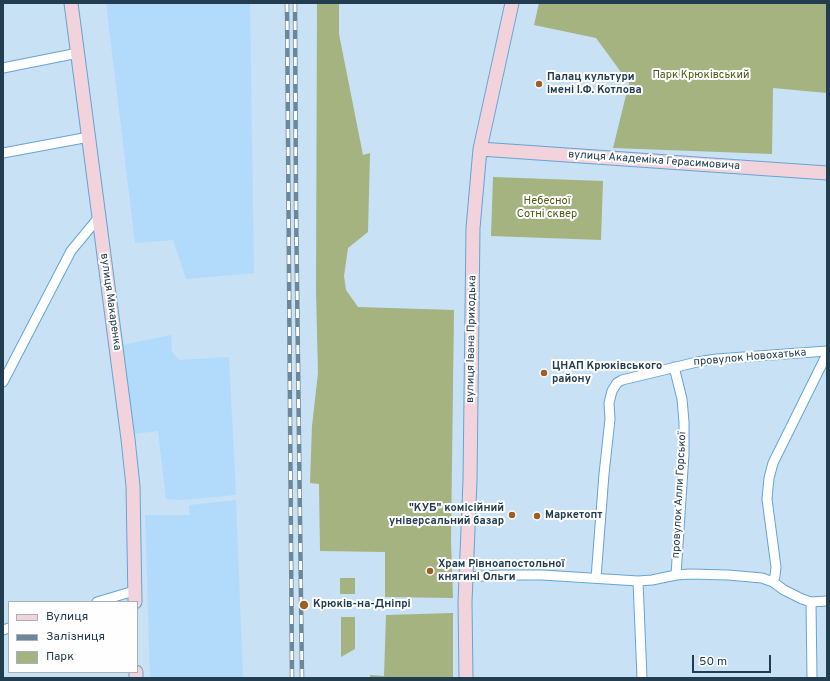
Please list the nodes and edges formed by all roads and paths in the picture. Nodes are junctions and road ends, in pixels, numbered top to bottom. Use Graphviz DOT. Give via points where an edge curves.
graph roads {
  1 [pos="71,3"];
  2 [pos="512,3"];
  3 [pos="78,53"];
  4 [pos="3,68"];
  5 [pos="89,137"];
  6 [pos="480,149"];
  7 [pos="3,153"];
  8 [pos="827,173"];
  9 [pos="99,217"];
  10 [pos="827,351"];
  11 [pos="827,354"];
  12 [pos="674,367"];
  13 [pos="3,382"];
  14 [pos="676,575"];
  15 [pos="466,577"];
  16 [pos="596,578"];
  17 [pos="638,580"];
  18 [pos="773,582"];
  19 [pos="135,597"];
  20 [pos="105,601"];
  21 [pos="827,601"];
  22 [pos="811,602"];
  23 [pos="466,678"];
  24 [pos="642,678"];
  25 [pos="812,678"];
  1 -- 3 [label="main road, вулиця Макаренка"];
  2 -- 6 [label="main road, вулиця Івана Приходька"];
  3 -- 4 [label="street"];
  3 -- 5 [label="main road, вулиця Макаренка"];
  5 -- 7 [label="street"];
  5 -- 9 [label="main road, вулиця Макаренка"];
  6 -- 8 [label="main road, вулиця Академіка Герасимовича"];
  6 -- 15 [label="main road, вулиця Івана Приходька" via="473,228 470,497"];
  9 -- 13 [label="street" via="71,250"];
  9 -- 19 [label="main road, вулиця Макаренка" via="133,486"];
  10 -- 12 [label="street, провулок Новохатька" via="716,359"];
  11 -- 18 [label="street" via="773,463 769,478 768,499 776,567"];
  12 -- 14 [label="street, провулок Алли Горської" via="682,399 684,422"];
  12 -- 16 [label="street, провулок Новохатька" via="622,380 612,391"];
  14 -- 17 [label="street"];
  14 -- 18 [label="street" via="728,575 762,578"];
  15 -- 16 [label="street" via="502,575"];
  15 -- 23 [label="main road, вулиця Івана Приходька"];
  16 -- 17 [label="street"];
  17 -- 24 [label="street"];
  18 -- 22 [label="street" via="793,595"];
  19 -- 20 [label="street"];
  21 -- 22 [label="street"];
  22 -- 25 [label="street"];
}
